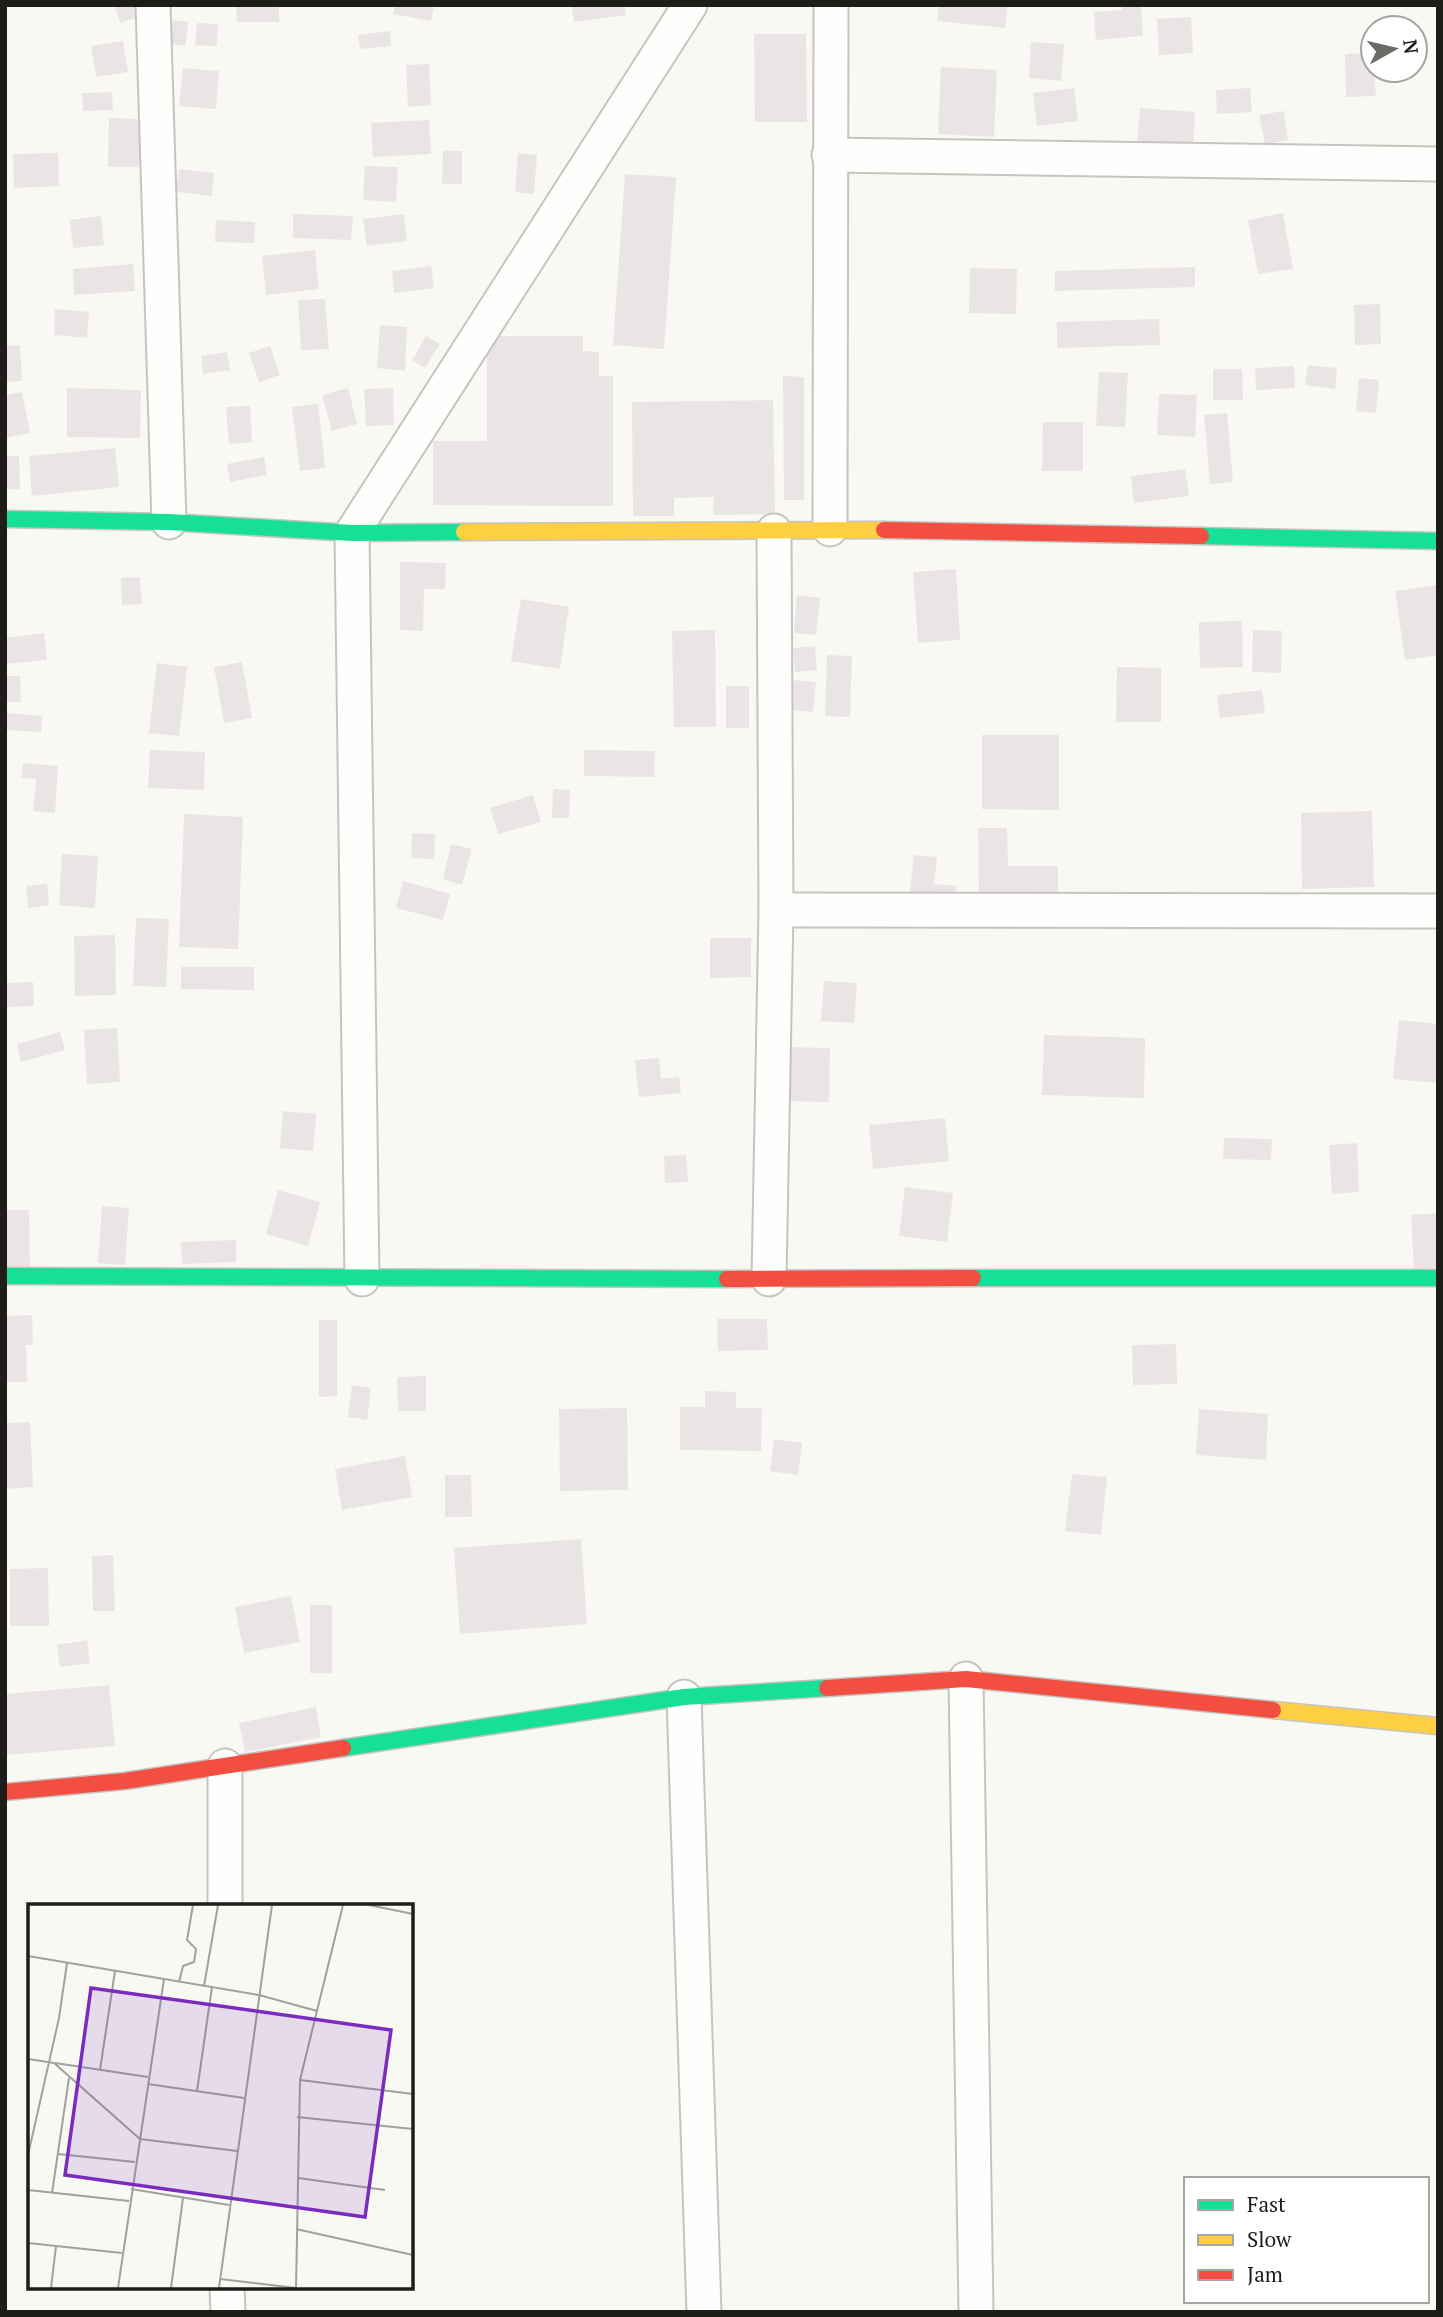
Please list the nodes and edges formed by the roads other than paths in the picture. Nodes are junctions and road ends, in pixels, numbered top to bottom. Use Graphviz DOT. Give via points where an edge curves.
graph roads {
  1 [pos="153,5"];
  2 [pos="690,5"];
  3 [pos="831,5"];
  4 [pos="829,155"];
  5 [pos="1438,164"];
  6 [pos="5,519"];
  7 [pos="169,522"];
  8 [pos="830,529"];
  9 [pos="774,531"];
  10 [pos="352,533"];
  11 [pos="1438,541"];
  12 [pos="776,911"];
  13 [pos="1438,911"];
  14 [pos="5,1276"];
  15 [pos="1438,1278"];
  16 [pos="362,1279"];
  17 [pos="769,1279"];
  18 [pos="966,1679"];
  19 [pos="684,1697"];
  20 [pos="1438,1726"];
  21 [pos="225,1766"];
  22 [pos="5,1792"];
  23 [pos="225,1904"];
  24 [pos="228,2289"];
  25 [pos="228,2312"];
  26 [pos="704,2312"];
  27 [pos="976,2312"];
  1 -- 7 [label="street"];
  2 -- 10 [label="street"];
  3 -- 4 [label="street"];
  4 -- 5 [label="street"];
  4 -- 8 [label="street"];
  6 -- 7 [label="street"];
  7 -- 10 [label="street"];
  8 -- 9 [label="street"];
  8 -- 11 [label="street"];
  9 -- 10 [label="street"];
  9 -- 12 [label="street"];
  10 -- 16 [label="street"];
  12 -- 13 [label="street"];
  12 -- 17 [label="street"];
  14 -- 16 [label="street"];
  15 -- 17 [label="street"];
  16 -- 17 [label="street"];
  18 -- 19 [label="street"];
  18 -- 20 [label="street"];
  18 -- 27 [label="street"];
  19 -- 21 [label="street"];
  19 -- 26 [label="street"];
  21 -- 22 [label="street"];
  21 -- 23 [label="street"];
  24 -- 25 [label="street"];
}
